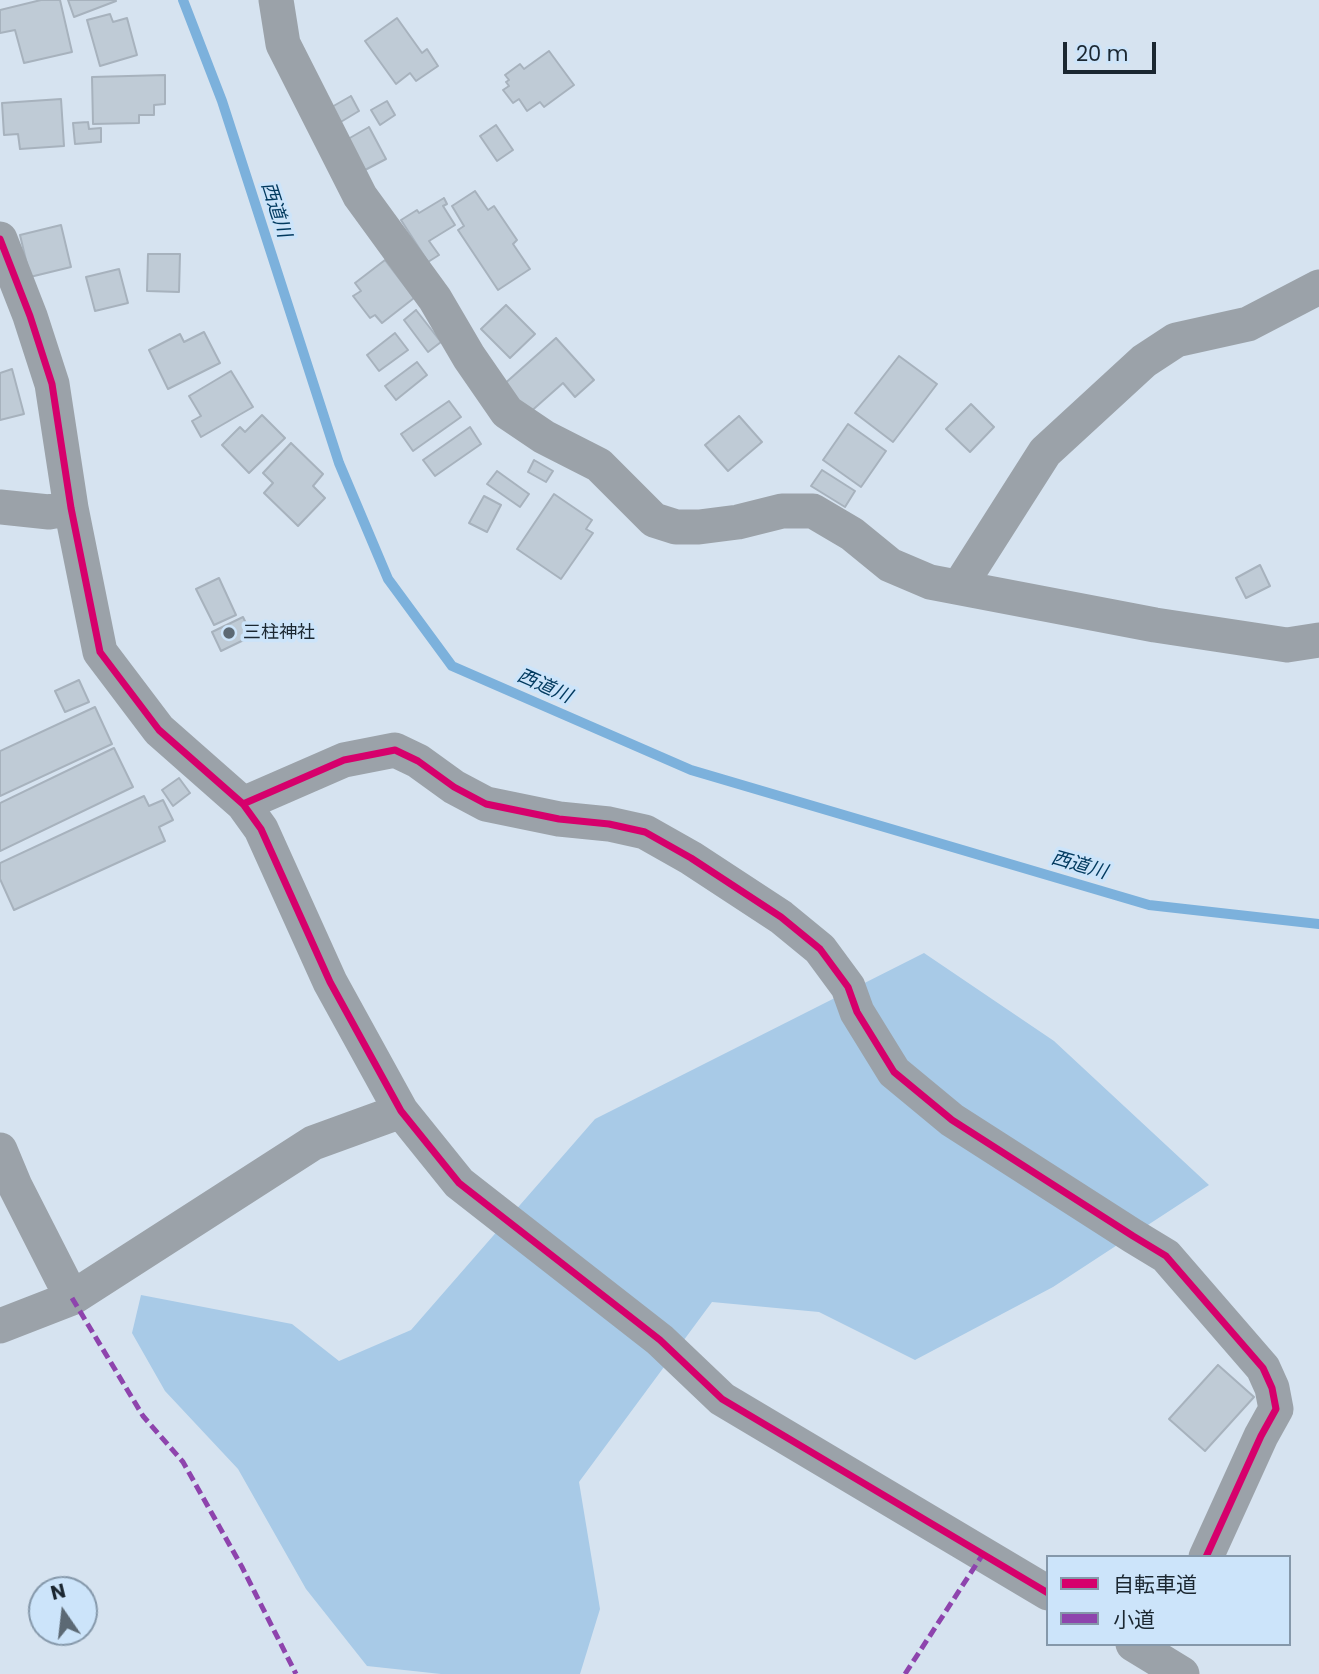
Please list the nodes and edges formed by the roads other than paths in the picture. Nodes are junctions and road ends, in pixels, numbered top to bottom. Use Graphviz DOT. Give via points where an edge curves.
graph roads {
  1 [pos="276,0"];
  2 [pos="0,239"];
  3 [pos="1319,287"];
  4 [pos="0,508"];
  5 [pos="71,508"];
  6 [pos="959,587"];
  7 [pos="1319,640"];
  8 [pos="243,804"];
  9 [pos="401,1111"];
  10 [pos="0,1150"];
  11 [pos="72,1298"];
  12 [pos="0,1326"];
  13 [pos="1207,1555"];
  14 [pos="1046,1592"];
  15 [pos="1138,1646"];
  16 [pos="1173,1661"];
  1 -- 6 [label="street" via="282,44 360,196 435,299 507,412 599,465 654,520 676,527 699,527 782,510 813,511 852,534 890,565 930,582"];
  2 -- 5 [label="street" via="52,384"];
  3 -- 6 [label="street" via="1248,324 1176,340 1144,361 1045,452"];
  4 -- 5 [label="street" via="49,512"];
  5 -- 8 [label="street" via="100,652 159,730"];
  6 -- 7 [label="street" via="1287,645"];
  8 -- 9 [label="street" via="261,829 330,982"];
  8 -- 13 [label="street" via="344,760 395,750 486,804 645,832 782,917 820,949 848,987 857,1012 894,1072 952,1120 1166,1256 1263,1368 1276,1409"];
  9 -- 11 [label="street" via="313,1143"];
  9 -- 14 [label="street" via="459,1183 660,1340 722,1399"];
  10 -- 11 [label="street"];
  11 -- 12 [label="street"];
  15 -- 16 [label="street"];
}
